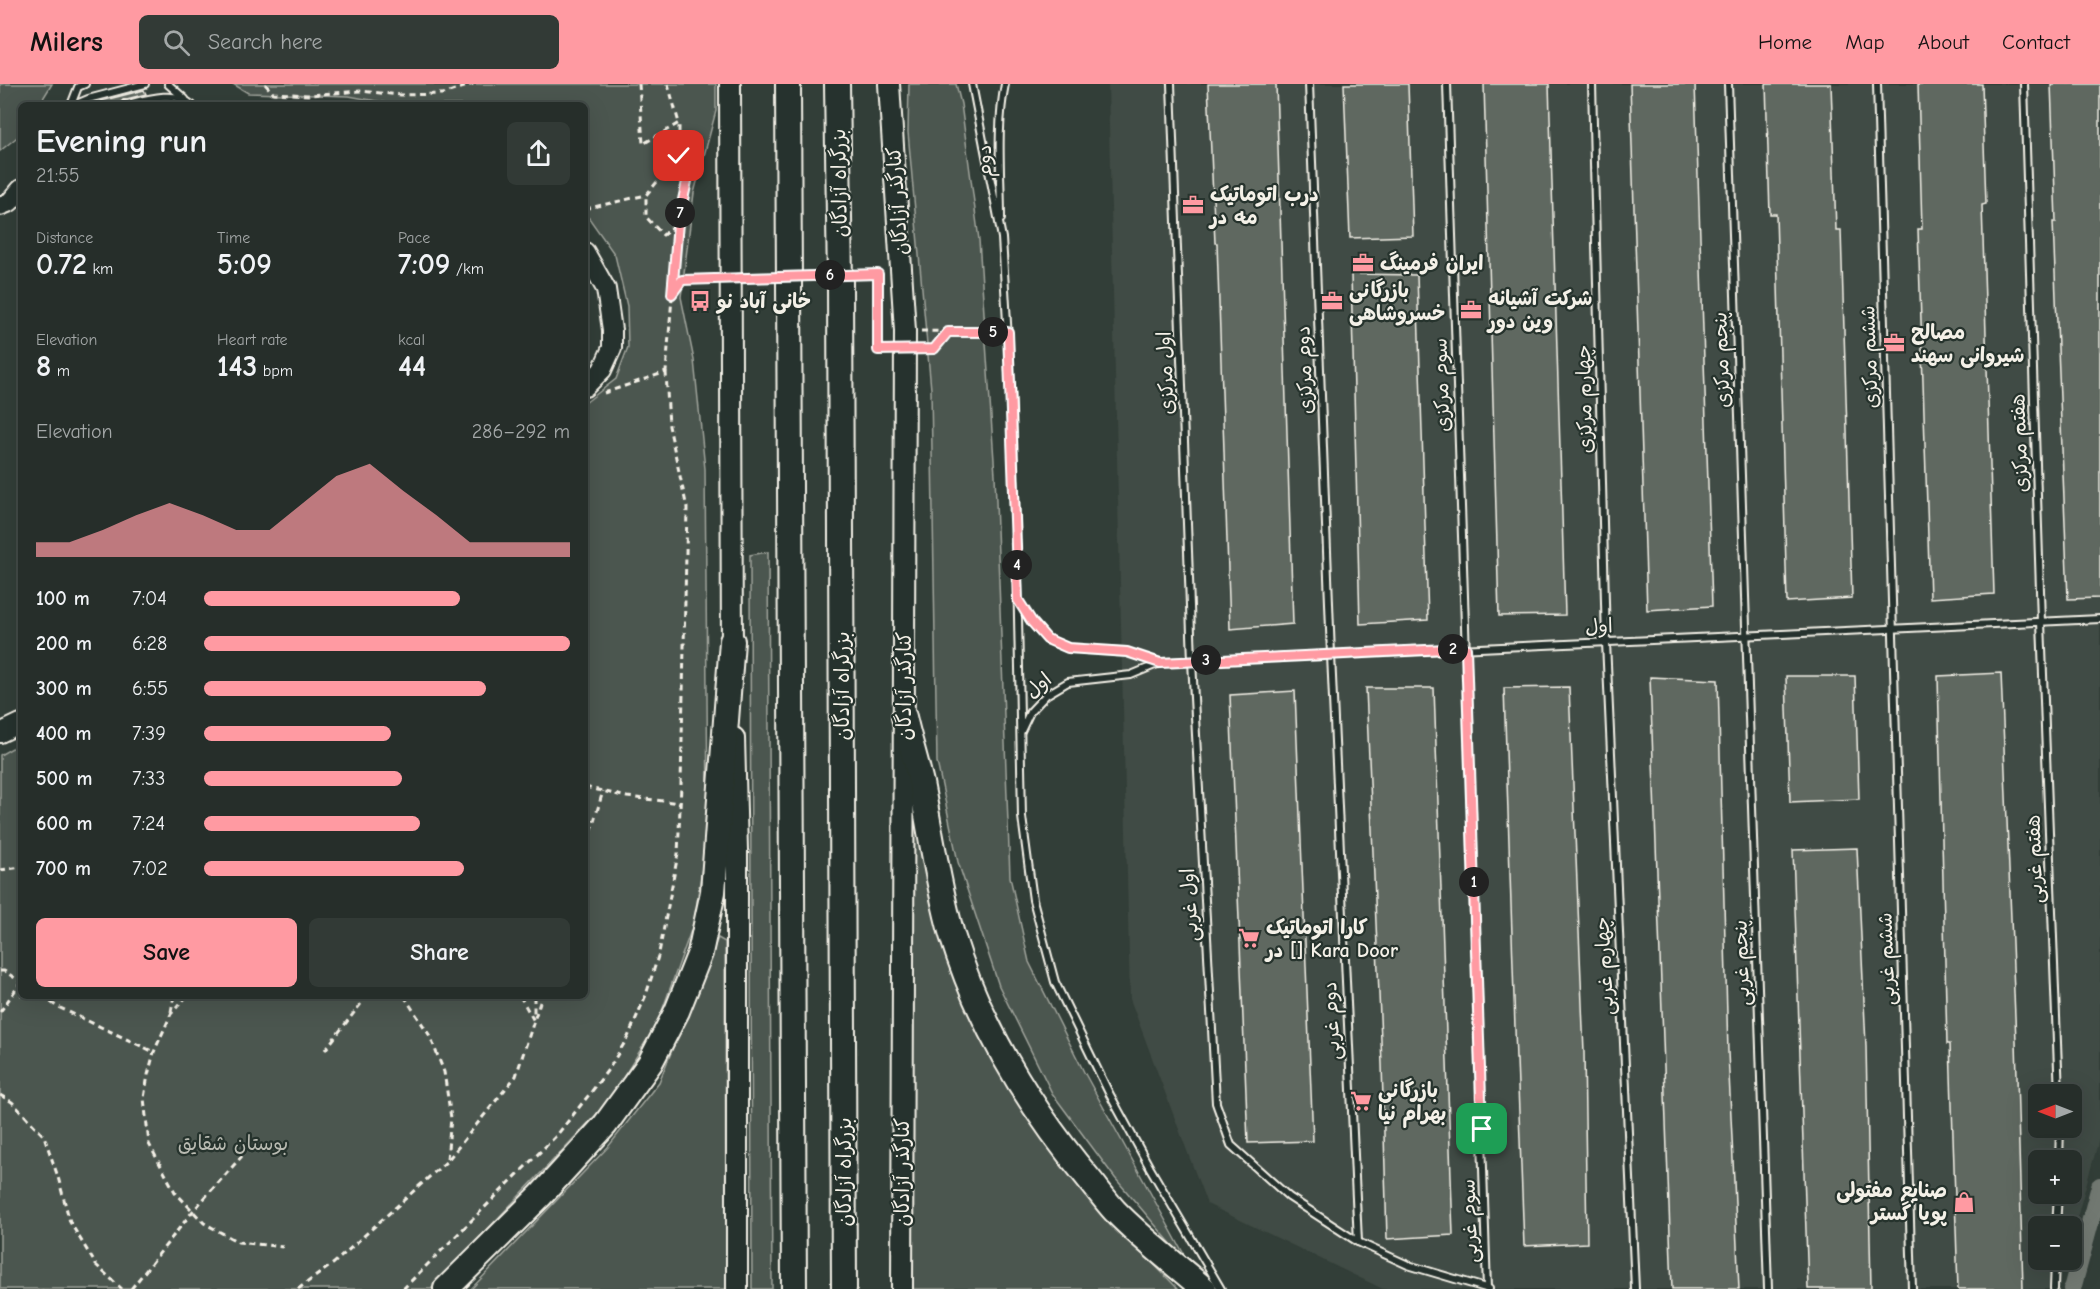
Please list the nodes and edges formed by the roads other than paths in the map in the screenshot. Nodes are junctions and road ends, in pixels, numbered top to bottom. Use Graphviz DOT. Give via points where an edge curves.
graph roads {
  1 [pos="85,84"];
  2 [pos="145,84"];
  3 [pos="168,84"];
  4 [pos="730,84"];
  5 [pos="788,84"];
  6 [pos="837,84"];
  7 [pos="889,84"];
  8 [pos="972,84"];
  9 [pos="1005,84"];
  10 [pos="1171,84"];
  11 [pos="1309,84"];
  12 [pos="1447,84"];
  13 [pos="1592,84"];
  14 [pos="1728,84"];
  15 [pos="1877,84"];
  16 [pos="2024,84"];
  17 [pos="186,99"];
  18 [pos="74,102"];
  19 [pos="80,102"];
  20 [pos="136,102"];
  21 [pos="189,102"];
  22 [pos="1002,238"];
  23 [pos="588,257"];
  24 [pos="590,391"];
  25 [pos="1018,600"];
  26 [pos="2100,619"];
  27 [pos="2041,622"];
  28 [pos="1893,628"];
  29 [pos="1746,635"];
  30 [pos="732,641"];
  31 [pos="1606,642"];
  32 [pos="1466,648"];
  33 [pos="1331,655"];
  34 [pos="1192,661"];
  35 [pos="1160,663"];
  36 [pos="904,717"];
  37 [pos="18,724"];
  38 [pos="0,732"];
  39 [pos="1019,735"];
  40 [pos="2059,1084"];
  41 [pos="1358,1242"];
  42 [pos="2055,1270"];
  43 [pos="446,1289"];
  44 [pos="737,1289"];
  45 [pos="794,1289"];
  46 [pos="844,1289"];
  47 [pos="902,1289"];
  48 [pos="1204,1289"];
  49 [pos="1221,1289"];
  50 [pos="1488,1289"];
  51 [pos="1635,1289"];
  52 [pos="1768,1289"];
  53 [pos="1912,1289"];
  54 [pos="2054,1289"];
  1 -- 18 [label="lane" via="78,87"];
  2 -- 19 [label="lane"];
  3 -- 17 [label="lane"];
  4 -- 30 [label="main road"];
  5 -- 45 [label="highway"];
  6 -- 46 [label="highway, بزرگراه آزادگان"];
  7 -- 36 [label="main road, کنارگذر آزادگان" via="905,331"];
  8 -- 22 [label="lane"];
  9 -- 22 [label="lane, دوم" via="1000,139"];
  10 -- 34 [label="lane, اول مرکزی"];
  11 -- 33 [label="lane, دوم مرکزی"];
  12 -- 32 [label="lane, سوم مرکزی"];
  13 -- 31 [label="lane, چهارم مرکزی"];
  14 -- 29 [label="lane, پنجم مرکزی"];
  15 -- 28 [label="lane, ششم مرکزی"];
  16 -- 27 [label="lane, هفتم مرکزی"];
  17 -- 20 [label="lane" via="155,97"];
  17 -- 21 [label="lane"];
  22 -- 25 [label="lane"];
  23 -- 24 [label="street" via="606,289 612,330 612,348"];
  25 -- 35 [label="lane, اول" via="1047,639 1068,648 1127,652"];
  25 -- 39 [label="lane"];
  26 -- 27 [label="lane, اول"];
  27 -- 28 [label="lane, اول"];
  27 -- 40 [label="lane, هفتم غربی"];
  28 -- 29 [label="lane, اول"];
  28 -- 53 [label="lane, ششم غربی"];
  29 -- 31 [label="lane, اول"];
  29 -- 52 [label="lane, پنجم غربی"];
  30 -- 43 [label="highway" via="713,892 700,953 677,1011 650,1063 605,1125"];
  30 -- 44 [label="main road" via="737,850"];
  31 -- 32 [label="lane, اول"];
  31 -- 51 [label="lane, چهارم غربی"];
  32 -- 33 [label="lane, اول"];
  32 -- 50 [label="lane, سوم غربی"];
  33 -- 34 [label="lane, اول"];
  33 -- 41 [label="lane, دوم غربی"];
  34 -- 35 [label="lane, اول"];
  34 -- 41 [label="lane, اول غربی" via="1216,1103 1231,1145 1289,1197"];
  35 -- 39 [label="lane, اول" via="1131,675 1068,682 1046,695 1030,712"];
  36 -- 47 [label="main road, کنارگذر آزادگان"];
  36 -- 48 [label="highway" via="953,937 996,1040 1047,1123 1116,1211"];
  37 -- 38 [label="street"];
  39 -- 49 [label="lane" via="1022,817 1033,900 1055,982 1109,1094"];
  41 -- 50 [label="lane" via="1408,1265"];
  42 -- 54 [label="lane"];
}
